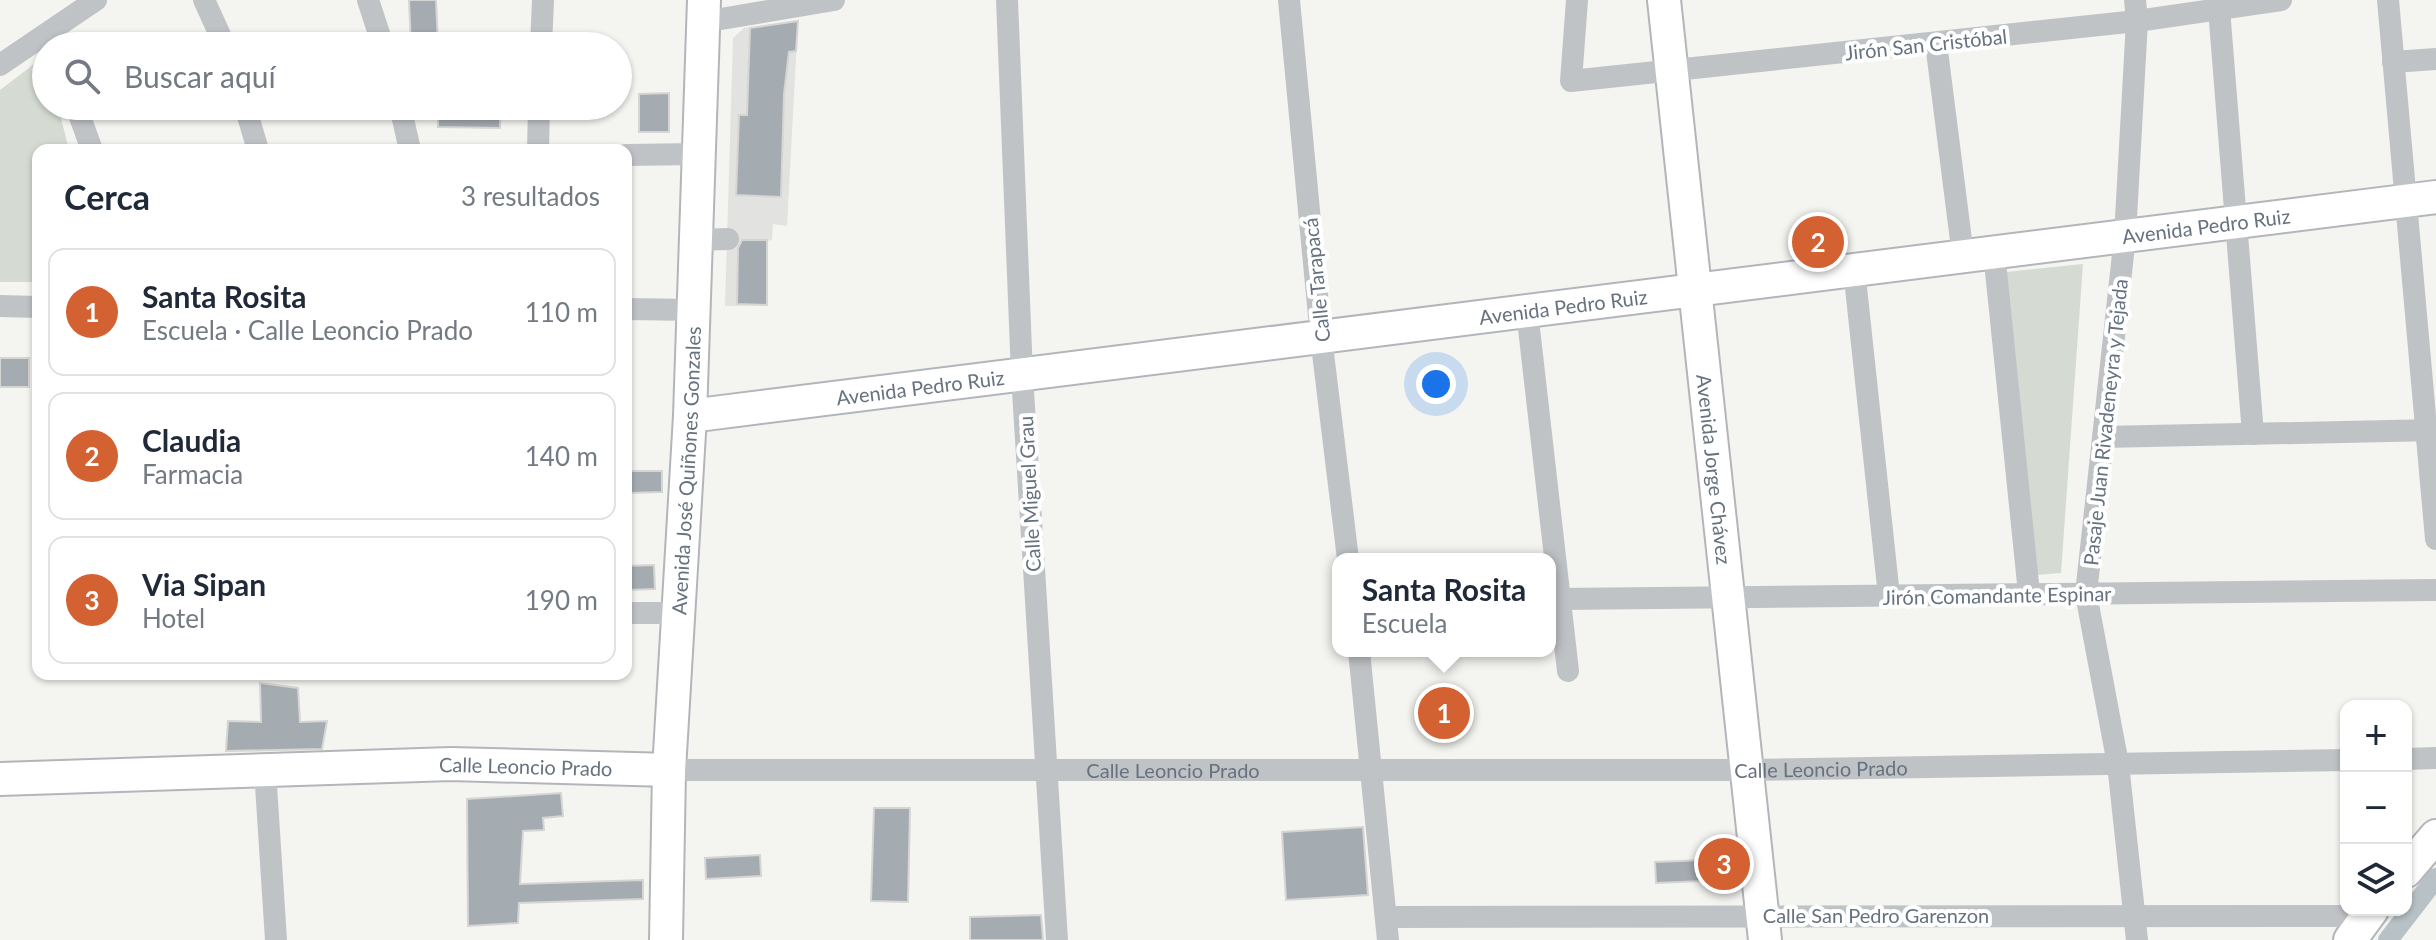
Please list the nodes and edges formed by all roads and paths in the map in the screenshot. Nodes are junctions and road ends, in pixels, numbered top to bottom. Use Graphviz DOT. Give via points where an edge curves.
graph roads {
  1 [pos="96,0"];
  2 [pos="204,0"];
  3 [pos="368,0"];
  4 [pos="543,0"];
  5 [pos="834,0"];
  6 [pos="1007,0"];
  7 [pos="1289,0"];
  8 [pos="1577,0"];
  9 [pos="1664,0"];
  10 [pos="2281,0"];
  11 [pos="2388,0"];
  12 [pos="2219,9"];
  13 [pos="2136,10"];
  14 [pos="703,11"];
  15 [pos="57,32"];
  16 [pos="219,32"];
  17 [pos="378,32"];
  18 [pos="542,32"];
  19 [pos="1936,43"];
  20 [pos="32,49"];
  21 [pos="2436,59"];
  22 [pos="2393,62"];
  23 [pos="0,65"];
  24 [pos="1671,72"];
  25 [pos="81,120"];
  26 [pos="249,120"];
  27 [pos="403,120"];
  28 [pos="539,120"];
  29 [pos="90,144"];
  30 [pos="256,144"];
  31 [pos="409,144"];
  32 [pos="538,144"];
  33 [pos="698,154"];
  34 [pos="632,155"];
  35 [pos="2421,198"];
  36 [pos="2238,221"];
  37 [pos="2125,236"];
  38 [pos="728,239"];
  39 [pos="696,240"];
  40 [pos="1994,252"];
  41 [pos="1963,256"];
  42 [pos="1854,269"];
  43 [pos="1694,289"];
  44 [pos="0,306"];
  45 [pos="32,307"];
  46 [pos="632,309"];
  47 [pos="694,310"];
  48 [pos="1527,311"];
  49 [pos="1321,337"];
  50 [pos="1022,375"];
  51 [pos="690,416"];
  52 [pos="2431,430"];
  53 [pos="2253,434"];
  54 [pos="2103,437"];
  55 [pos="2436,539"];
  56 [pos="1347,553"];
  57 [pos="1553,553"];
  58 [pos="1556,580"];
  59 [pos="2436,590"];
  60 [pos="2029,593"];
  61 [pos="2086,594"];
  62 [pos="1889,596"];
  63 [pos="1727,598"];
  64 [pos="1558,599"];
  65 [pos="632,613"];
  66 [pos="680,613"];
  67 [pos="1360,657"];
  68 [pos="1568,671"];
  69 [pos="2436,758"];
  70 [pos="2412,759"];
  71 [pos="2340,760"];
  72 [pos="2118,764"];
  73 [pos="265,770"];
  74 [pos="669,770"];
  75 [pos="1745,770"];
  76 [pos="1046,771"];
  77 [pos="1373,773"];
  78 [pos="0,779"];
  79 [pos="2436,836"];
  80 [pos="2412,864"];
  81 [pos="2134,914"];
  82 [pos="1386,917"];
  83 [pos="2363,922"];
  84 [pos="1764,928"];
  85 [pos="276,940"];
  86 [pos="666,940"];
  87 [pos="1057,940"];
  88 [pos="1388,940"];
  89 [pos="2137,940"];
  1 -- 15 [label="street"];
  2 -- 16 [label="street"];
  3 -- 17 [label="street"];
  4 -- 18 [label="street"];
  5 -- 14 [label="street"];
  6 -- 50 [label="street, Calle Miguel Grau"];
  7 -- 49 [label="street, Calle Tarapacá"];
  8 -- 24 [label="street, Jirón San Cristóbal" via="1571,81"];
  9 -- 24 [label="street, Avenida Jorge Chávez"];
  10 -- 12 [label="street, Jirón San Cristóbal"];
  11 -- 22 [label="street"];
  12 -- 13 [label="street, Jirón San Cristóbal"];
  12 -- 36 [label="street"];
  13 -- 19 [label="street, Jirón San Cristóbal"];
  13 -- 37 [label="street, Pasaje Juan Rivadeneyra y Tejada"];
  14 -- 33 [label="street, Avenida José Quiñones Gonzales"];
  19 -- 24 [label="street, Jirón San Cristóbal"];
  19 -- 41 [label="street"];
  20 -- 23 [label="street"];
  21 -- 22 [label="street"];
  22 -- 35 [label="street"];
  24 -- 43 [label="street, Avenida Jorge Chávez"];
  25 -- 29 [label="street"];
  26 -- 30 [label="street"];
  27 -- 31 [label="street"];
  28 -- 32 [label="street"];
  33 -- 34 [label="street"];
  33 -- 39 [label="street, Avenida José Quiñones Gonzales"];
  35 -- 36 [label="street, Avenida Pedro Ruiz"];
  35 -- 52 [label="street"];
  36 -- 37 [label="street, Avenida Pedro Ruiz"];
  36 -- 53 [label="street"];
  37 -- 40 [label="street, Avenida Pedro Ruiz"];
  37 -- 54 [label="street, Pasaje Juan Rivadeneyra y Tejada"];
  38 -- 39 [label="street"];
  39 -- 47 [label="street, Avenida José Quiñones Gonzales"];
  40 -- 41 [label="street, Avenida Pedro Ruiz"];
  40 -- 60 [label="street"];
  41 -- 42 [label="street, Avenida Pedro Ruiz"];
  42 -- 43 [label="street, Avenida Pedro Ruiz"];
  42 -- 62 [label="street"];
  43 -- 48 [label="street, Avenida Pedro Ruiz"];
  43 -- 63 [label="street, Avenida Jorge Chávez"];
  44 -- 45 [label="street"];
  46 -- 47 [label="street"];
  47 -- 51 [label="street, Avenida José Quiñones Gonzales"];
  48 -- 49 [label="street, Avenida Pedro Ruiz"];
  48 -- 57 [label="street"];
  49 -- 50 [label="street, Avenida Pedro Ruiz"];
  49 -- 56 [label="street, Calle Tarapacá"];
  50 -- 51 [label="street, Avenida Pedro Ruiz"];
  50 -- 76 [label="street, Calle Miguel Grau"];
  51 -- 66 [label="street, Avenida José Quiñones Gonzales"];
  52 -- 53 [label="street"];
  52 -- 55 [label="street"];
  53 -- 54 [label="street"];
  54 -- 61 [label="street, Pasaje Juan Rivadeneyra y Tejada"];
  58 -- 64 [label="street"];
  59 -- 61 [label="street, Jirón Comandante Espinar"];
  60 -- 61 [label="street, Jirón Comandante Espinar"];
  60 -- 62 [label="street, Jirón Comandante Espinar"];
  61 -- 72 [label="street, Pasaje Juan Rivadeneyra y Tejada"];
  62 -- 63 [label="street, Jirón Comandante Espinar"];
  63 -- 64 [label="street, Jirón Comandante Espinar"];
  63 -- 75 [label="street, Avenida Jorge Chávez"];
  64 -- 68 [label="street"];
  65 -- 66 [label="street"];
  66 -- 74 [label="street, Avenida José Quiñones Gonzales"];
  67 -- 77 [label="street"];
  69 -- 70 [label="street"];
  71 -- 72 [label="street, Calle Leoncio Prado"];
  72 -- 75 [label="street, Calle Leoncio Prado"];
  72 -- 81 [label="street, Pasaje Juan Rivadeneyra y Tejada"];
  73 -- 74 [label="street, Calle Leoncio Prado" via="451,764"];
  73 -- 78 [label="street, Calle Leoncio Prado"];
  73 -- 85 [label="street"];
  74 -- 76 [label="street, Calle Leoncio Prado"];
  74 -- 86 [label="street, Avenida José Quiñones Gonzales"];
  75 -- 77 [label="street, Calle Leoncio Prado"];
  75 -- 84 [label="street, Avenida Jorge Chávez"];
  76 -- 77 [label="street, Calle Leoncio Prado"];
  76 -- 87 [label="street, Calle Miguel Grau"];
  77 -- 82 [label="street"];
  79 -- 80 [label="street"];
  81 -- 83 [label="street, Calle San Pedro Garenzon"];
  81 -- 84 [label="street, Calle San Pedro Garenzon"];
  81 -- 89 [label="street, Pasaje Juan Rivadeneyra y Tejada"];
  82 -- 84 [label="street, Calle San Pedro Garenzon"];
  82 -- 88 [label="street"];
}
